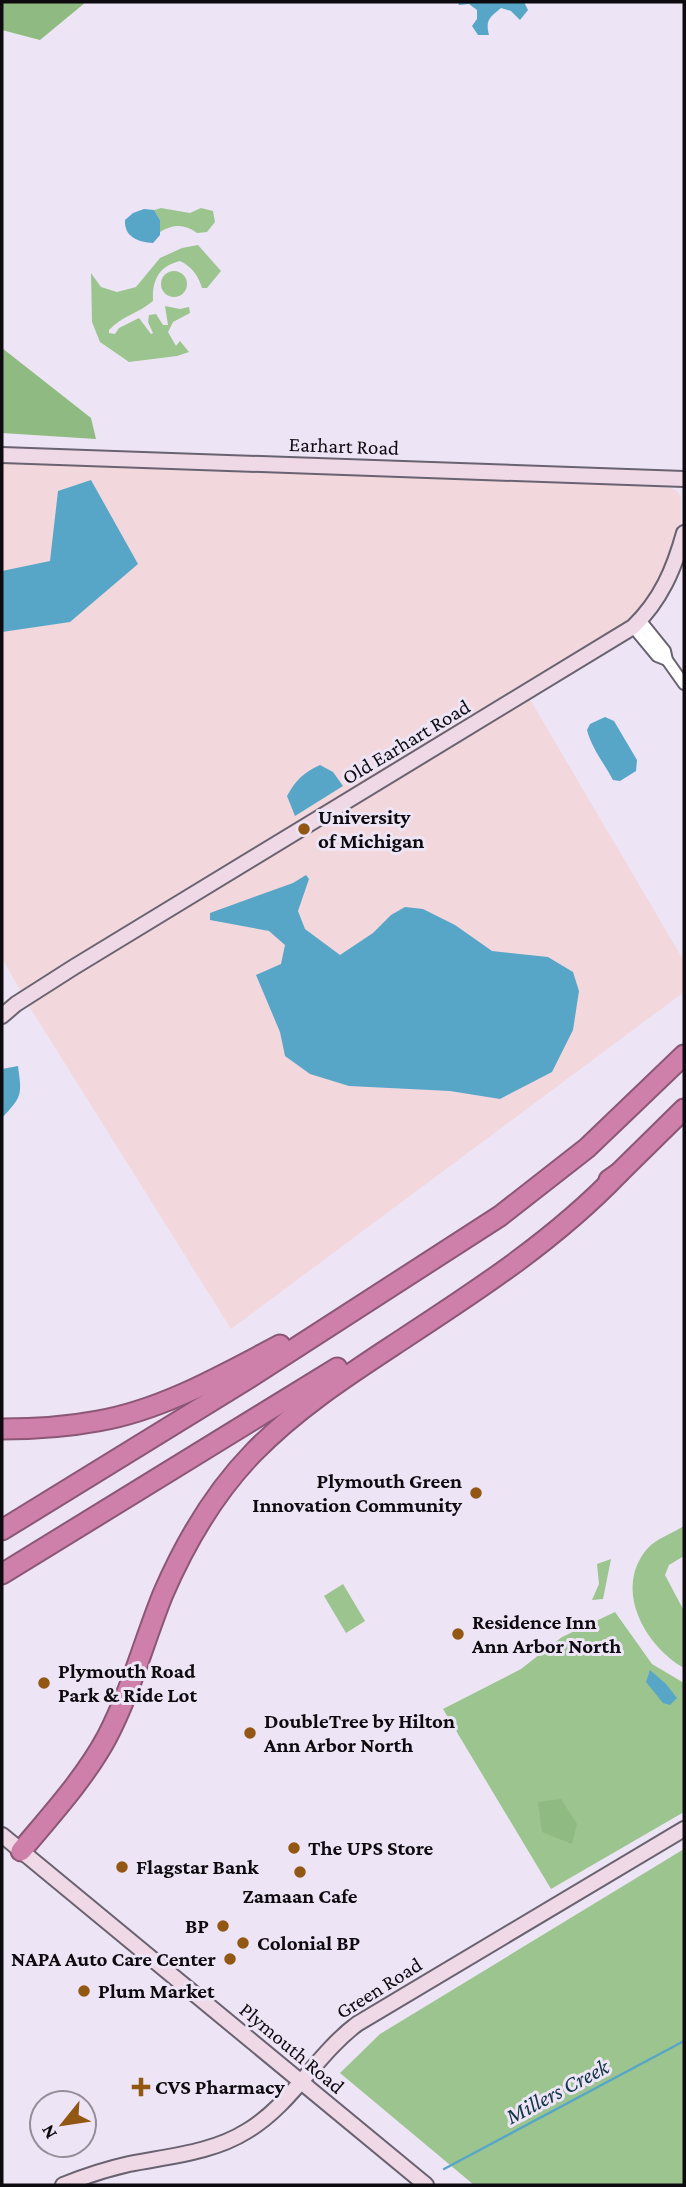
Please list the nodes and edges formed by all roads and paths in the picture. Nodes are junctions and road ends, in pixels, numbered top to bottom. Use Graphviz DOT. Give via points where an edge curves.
graph roads {
  1 [pos="2,455"];
  2 [pos="684,479"];
  3 [pos="684,533"];
  4 [pos="636,623"];
  5 [pos="684,684"];
  6 [pos="2,1016"];
  7 [pos="684,1055"];
  8 [pos="684,1109"];
  9 [pos="620,1173"];
  10 [pos="407,1276"];
  11 [pos="2,1429"];
  12 [pos="2,1530"];
  13 [pos="2,1574"];
  14 [pos="684,1829"];
  15 [pos="2,1835"];
  16 [pos="20,1851"];
  17 [pos="300,2082"];
  18 [pos="63,2185"];
  19 [pos="426,2185"];
  1 -- 2 [label="street, Earhart Road"];
  3 -- 4 [label="street, Old Earhart Road" via="663,590"];
  4 -- 5 [label="street" via="665,651"];
  4 -- 6 [label="street, Old Earhart Road" via="74,967"];
  7 -- 10 [label="highway" via="587,1148 500,1216"];
  8 -- 9 [label="highway"];
  9 -- 13 [label="highway" via="449,1297"];
  9 -- 16 [label="highway" via="571,1219 491,1282 303,1407 254,1452 207,1512 183,1552 106,1738"];
  10 -- 11 [label="highway" via="181,1394 100,1421"];
  10 -- 12 [label="highway"];
  14 -- 17 [label="street, Green Road" via="358,2024 330,2047"];
  15 -- 16 [label="street, Plymouth Road"];
  16 -- 17 [label="street, Plymouth Road"];
  17 -- 18 [label="street, Green Road" via="272,2112 235,2138"];
  17 -- 19 [label="street, Plymouth Road"];
}
